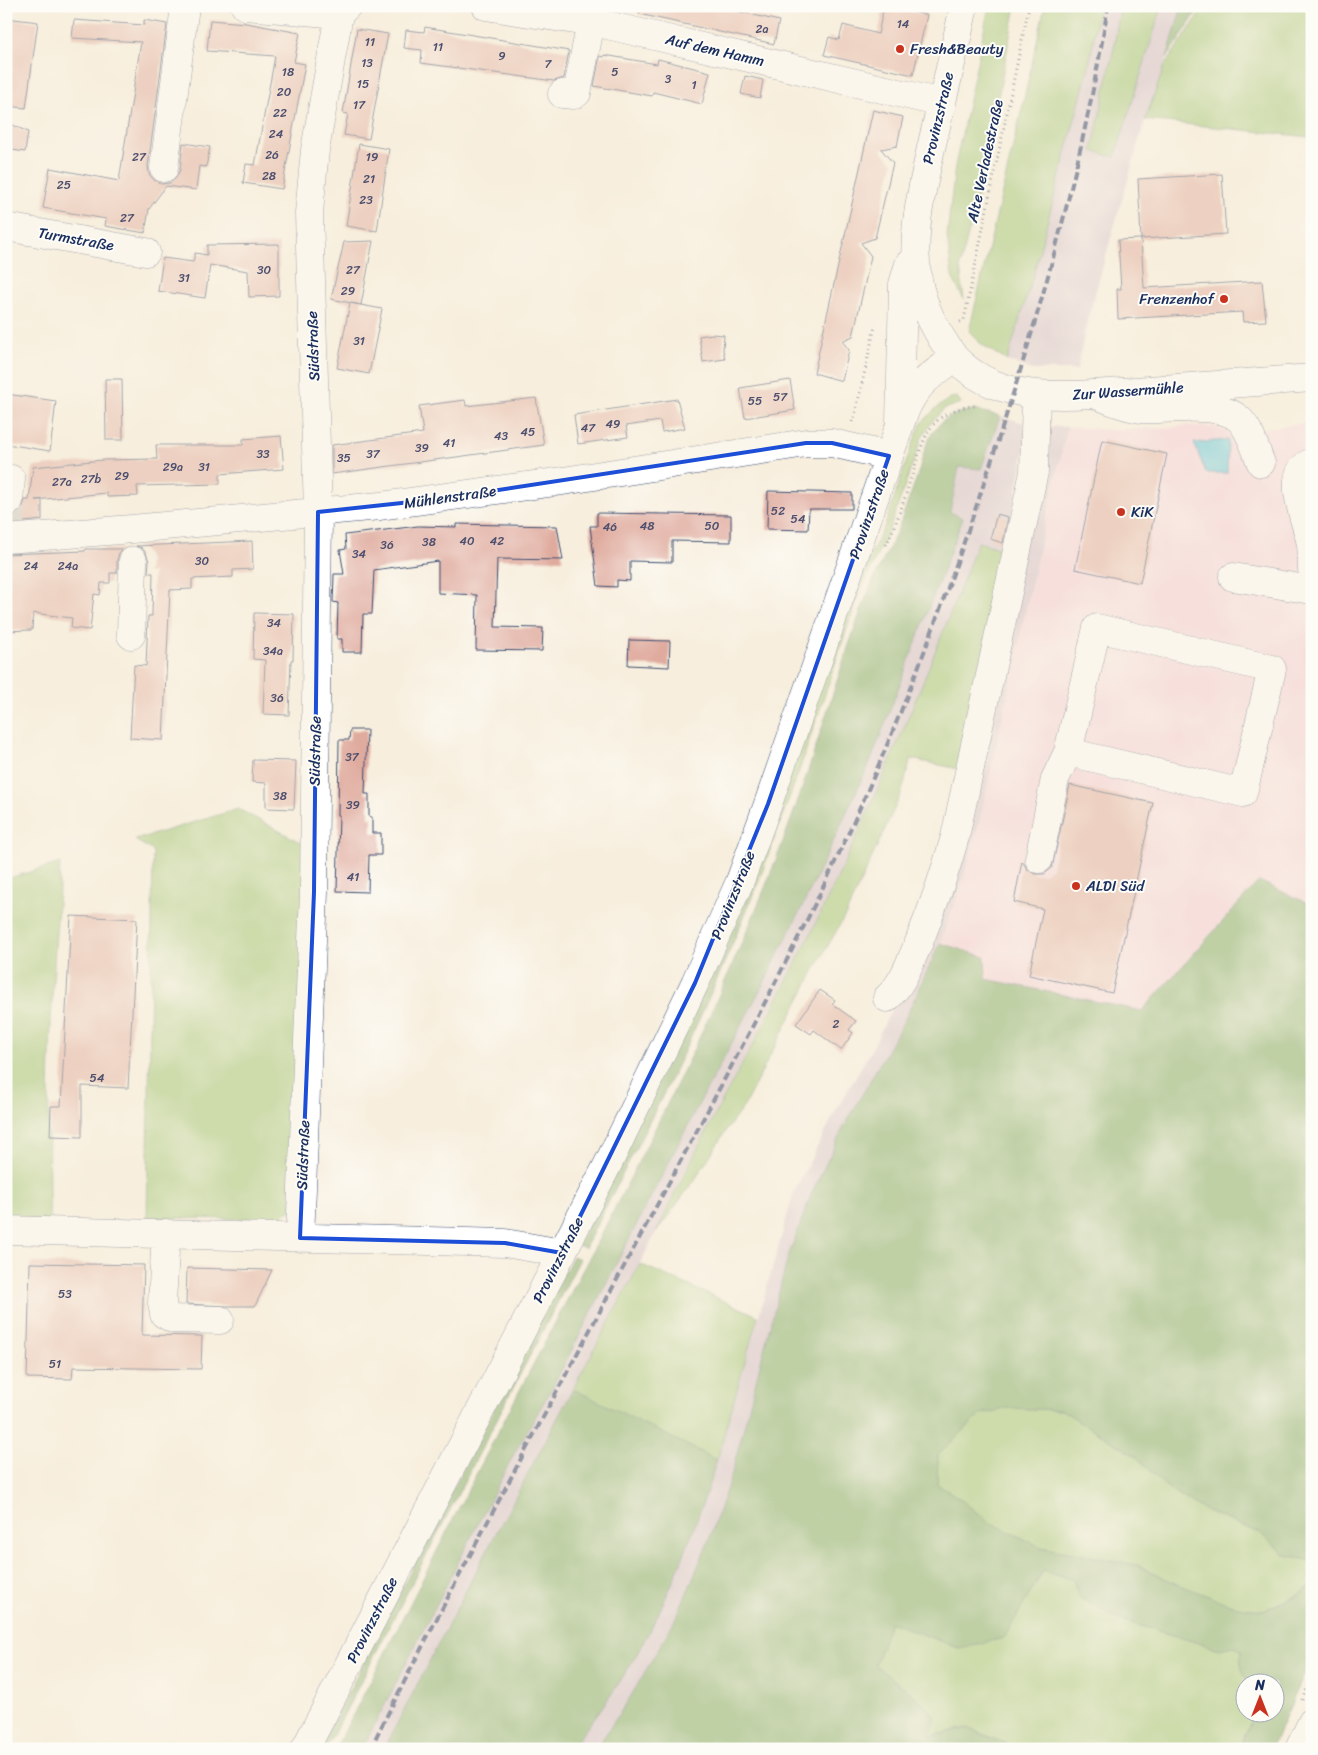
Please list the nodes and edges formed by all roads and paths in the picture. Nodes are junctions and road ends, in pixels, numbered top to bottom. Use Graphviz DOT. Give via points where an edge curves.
graph roads {
  1 [pos="185,6"];
  2 [pos="245,6"];
  3 [pos="486,6"];
  4 [pos="964,6"];
  5 [pos="1029,6"];
  6 [pos="343,10"];
  7 [pos="591,22"];
  8 [pos="562,94"];
  9 [pos="942,103"];
  10 [pos="164,168"];
  11 [pos="6,227"];
  12 [pos="915,241"];
  13 [pos="146,252"];
  14 [pos="964,320"];
  15 [pos="873,337"];
  16 [pos="955,358"];
  17 [pos="1312,378"];
  18 [pos="1094,394"];
  19 [pos="1036,395"];
  20 [pos="900,424"];
  21 [pos="832,443"];
  22 [pos="889,456"];
  23 [pos="1312,462"];
  24 [pos="1261,463"];
  25 [pos="318,512"];
  26 [pos="9,516"];
  27 [pos="133,546"];
  28 [pos="1312,570"];
  29 [pos="1233,577"];
  30 [pos="1312,590"];
  31 [pos="131,635"];
  32 [pos="1068,752"];
  33 [pos="1039,859"];
  34 [pos="887,998"];
  35 [pos="6,1230"];
  36 [pos="166,1233"];
  37 [pos="300,1238"];
  38 [pos="562,1253"];
  39 [pos="220,1320"];
  40 [pos="305,1749"];
  1 -- 10 [label="street"];
  2 -- 6 [label="street"];
  3 -- 7 [label="street, Auf dem Hamm"];
  4 -- 9 [label="street, Provinzstraße"];
  5 -- 14 [label="path, Alte Verladestraße"];
  6 -- 25 [label="street, Südstraße" via="315,150 308,213"];
  7 -- 8 [label="street" via="578,90 574,95"];
  7 -- 9 [label="street, Auf dem Hamm"];
  9 -- 12 [label="street, Provinzstraße" via="921,195"];
  11 -- 13 [label="street, Turmstraße"];
  12 -- 16 [label="street, Provinzstraße" via="917,279 922,297 935,327"];
  12 -- 20 [label="street" via="903,284"];
  15 -- 21 [label="path" via="854,419 849,427 837,432"];
  16 -- 19 [label="street, Zur Wassermühle" via="974,375 993,385"];
  16 -- 20 [label="street, Provinzstraße" via="920,385 910,399"];
  17 -- 18 [label="street, Zur Wassermühle"];
  18 -- 19 [label="street, Zur Wassermühle"];
  18 -- 24 [label="street" via="1140,409 1211,409 1231,413 1240,420 1251,438"];
  19 -- 34 [label="street" via="1034,472 955,837 921,936 900,984"];
  20 -- 22 [label="street, Provinzstraße"];
  21 -- 22 [label="street, Mühlenstraße"];
  21 -- 25 [label="street, Mühlenstraße" via="806,443 439,499"];
  22 -- 38 [label="street, Provinzstraße" via="729,909 647,1085"];
  23 -- 28 [label="street" via="1303,466 1297,486 1312,546"];
  25 -- 27 [label="street, Mühlenstraße"];
  25 -- 37 [label="street, Südstraße" via="314,892"];
  26 -- 27 [label="street, Mühlenstraße"];
  27 -- 31 [label="street"];
  29 -- 30 [label="street"];
  32 -- 32 [label="street" via="1097,628 1272,669 1243,793"];
  32 -- 33 [label="street" via="1055,780"];
  35 -- 36 [label="street"];
  36 -- 37 [label="street"];
  36 -- 39 [label="street" via="164,1314 173,1319"];
  37 -- 38 [label="street" via="505,1243"];
  38 -- 40 [label="street, Provinzstraße"];
}
